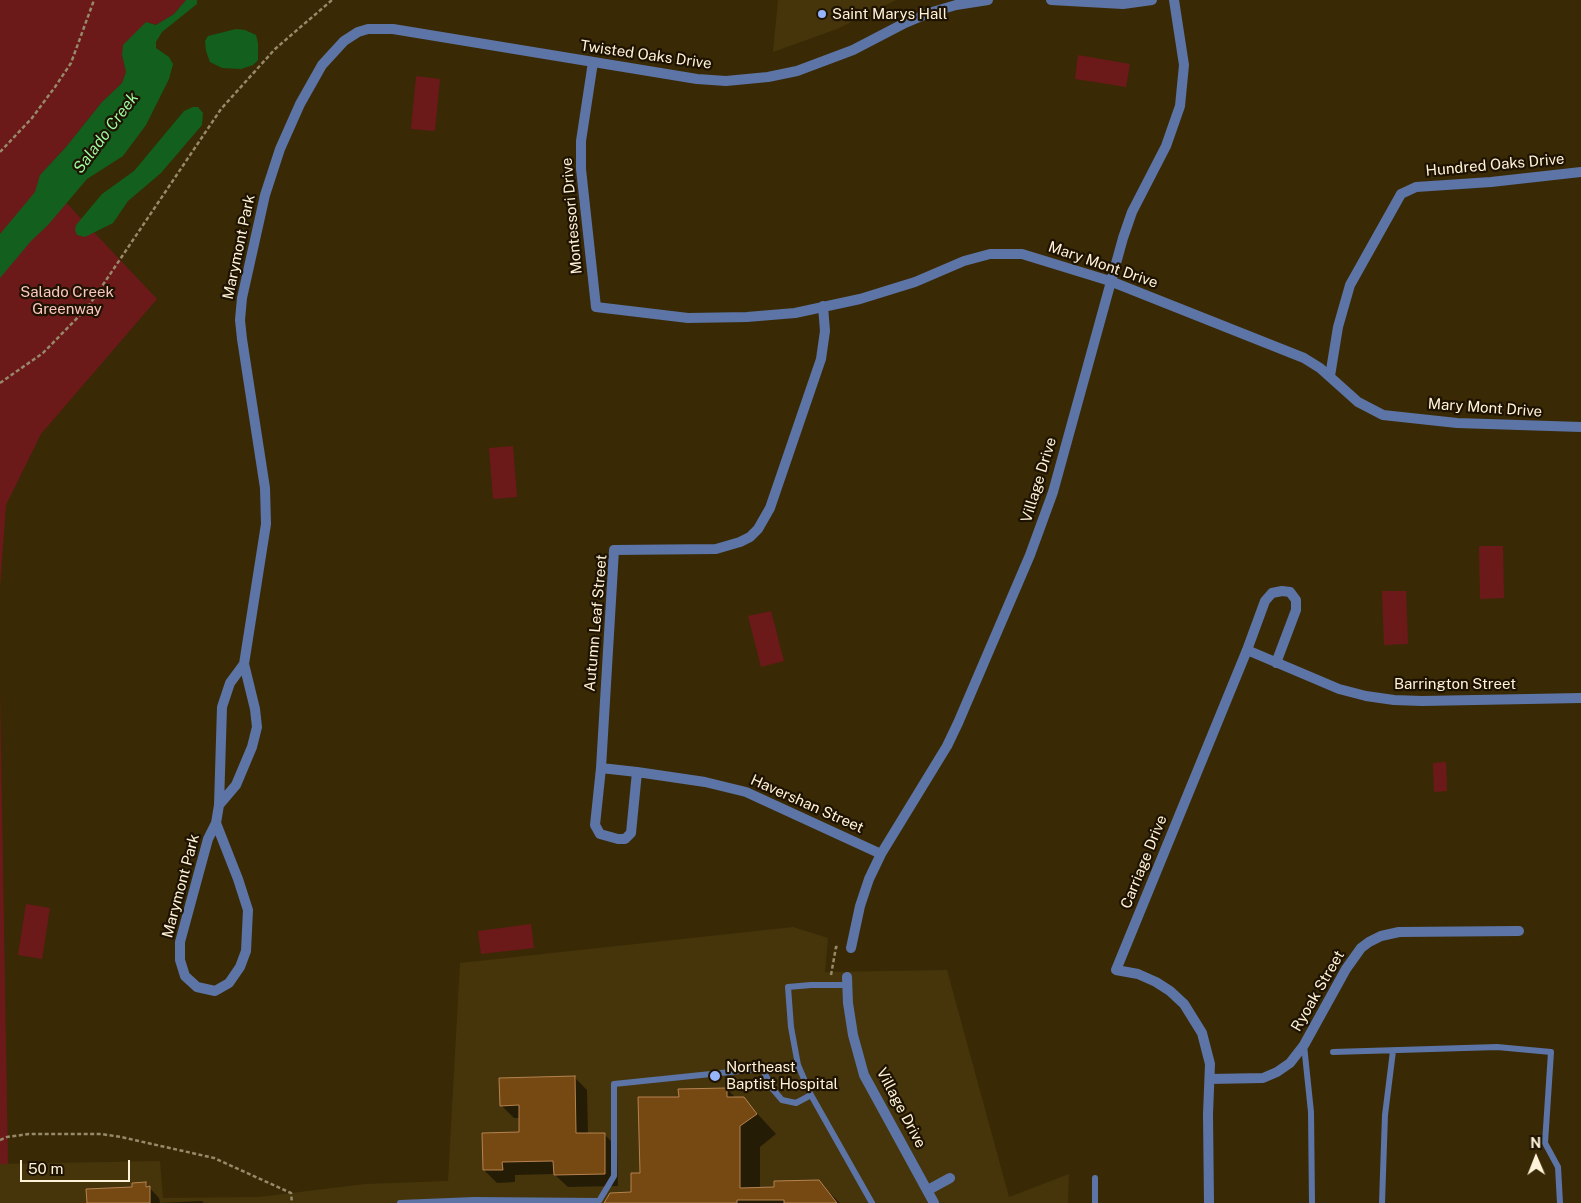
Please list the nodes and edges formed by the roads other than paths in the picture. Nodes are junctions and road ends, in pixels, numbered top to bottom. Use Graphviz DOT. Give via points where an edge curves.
graph roads {
  1 [pos="988,0"];
  2 [pos="1051,0"];
  3 [pos="1152,0"];
  4 [pos="1174,0"];
  5 [pos="496,47"];
  6 [pos="593,62"];
  7 [pos="1581,172"];
  8 [pos="1110,281"];
  9 [pos="823,306"];
  10 [pos="596,307"];
  11 [pos="1330,376"];
  12 [pos="1581,427"];
  13 [pos="1247,650"];
  14 [pos="1276,663"];
  15 [pos="244,664"];
  16 [pos="1581,698"];
  17 [pos="601,768"];
  18 [pos="638,772"];
  19 [pos="219,805"];
  20 [pos="216,823"];
  21 [pos="881,854"];
  22 [pos="1519,931"];
  23 [pos="851,948"];
  24 [pos="847,981"];
  25 [pos="1304,1046"];
  26 [pos="1393,1051"];
  27 [pos="1333,1052"];
  28 [pos="798,1065"];
  29 [pos="763,1068"];
  30 [pos="1210,1079"];
  31 [pos="811,1095"];
  32 [pos="950,1178"];
  33 [pos="1095,1178"];
  34 [pos="928,1190"];
  35 [pos="400,1203"];
  36 [pos="872,1203"];
  37 [pos="934,1203"];
  38 [pos="1095,1203"];
  39 [pos="1209,1203"];
  40 [pos="1312,1203"];
  41 [pos="1382,1203"];
  42 [pos="1560,1203"];
  1 -- 6 [label="street, Twisted Oaks Drive" via="929,13 853,50 797,71 768,77 697,80"];
  2 -- 3 [label="street" via="1100,4"];
  4 -- 8 [label="street, Village Drive" via="1184,65 1180,106 1166,146 1132,212"];
  5 -- 6 [label="street, Twisted Oaks Drive"];
  5 -- 15 [label="street, Marymont Park" via="393,29 358,32 344,41 322,65 280,149 266,195 242,298 240,320 266,488 266,524"];
  6 -- 10 [label="street, Montessori Drive" via="581,141 581,170"];
  7 -- 11 [label="street, Hundred Oaks Drive" via="1416,187 1401,194 1350,285 1338,327"];
  8 -- 9 [label="street, Mary Mont Drive" via="1022,254 990,254 915,282 860,299"];
  8 -- 11 [label="street, Mary Mont Drive" via="1304,358"];
  8 -- 21 [label="street, Village Drive" via="1053,492 1030,554 946,746"];
  9 -- 10 [label="street, Mary Mont Drive" via="795,313 688,318"];
  9 -- 17 [label="street, Autumn Leaf Street" via="825,331 821,358 770,508 758,529 740,542 704,550 614,550"];
  11 -- 12 [label="street, Mary Mont Drive" via="1358,402 1383,415 1457,422"];
  13 -- 14 [label="street, Barrington Street"];
  13 -- 14 [label="street, Carriage Drive" via="1265,601 1272,593 1290,592 1296,600 1296,610"];
  13 -- 30 [label="street, Carriage Drive" via="1116,970 1156,982 1184,1004 1202,1033"];
  14 -- 16 [label="street, Barrington Street" via="1339,688 1394,700"];
  15 -- 19 [label="street, Marymont Park" via="230,683 222,706"];
  15 -- 19 [label="street, Marymont Park" via="257,727 236,785"];
  17 -- 18 [label="street, Havershan Street"];
  17 -- 18 [label="street, Autumn Leaf Street" via="595,825 600,834 618,839 625,839 631,833"];
  18 -- 21 [label="street, Havershan Street" via="746,792"];
  19 -- 20 [label="street, Marymont Park"];
  20 -- 20 [label="street, Marymont Park" via="208,839 180,942 180,960 185,976 197,987 215,991 229,983 240,967 246,951 248,910"];
  21 -- 23 [label="street, Village Drive" via="860,906"];
  22 -- 25 [label="street, Ryoak Street" via="1399,932 1381,936 1361,948 1346,969"];
  24 -- 28 [label="lane" via="788,987"];
  24 -- 34 [label="street, Village Drive" via="853,1034 864,1075"];
  25 -- 30 [label="street, Ryoak Street" via="1290,1062 1263,1078"];
  25 -- 40 [label="lane" via="1311,1112"];
  26 -- 27 [label="lane"];
  26 -- 41 [label="lane"];
  26 -- 42 [label="lane" via="1497,1048 1551,1052 1545,1143 1558,1167"];
  28 -- 29 [label="lane"];
  28 -- 31 [label="lane"];
  29 -- 31 [label="lane" via="771,1087 782,1100 796,1103"];
  29 -- 35 [label="lane" via="614,1084 614,1176 599,1201"];
  30 -- 39 [label="street, Carriage Drive"];
  31 -- 36 [label="lane"];
  32 -- 34 [label="street"];
  33 -- 38 [label="lane"];
  34 -- 37 [label="street, Village Drive"];
}
